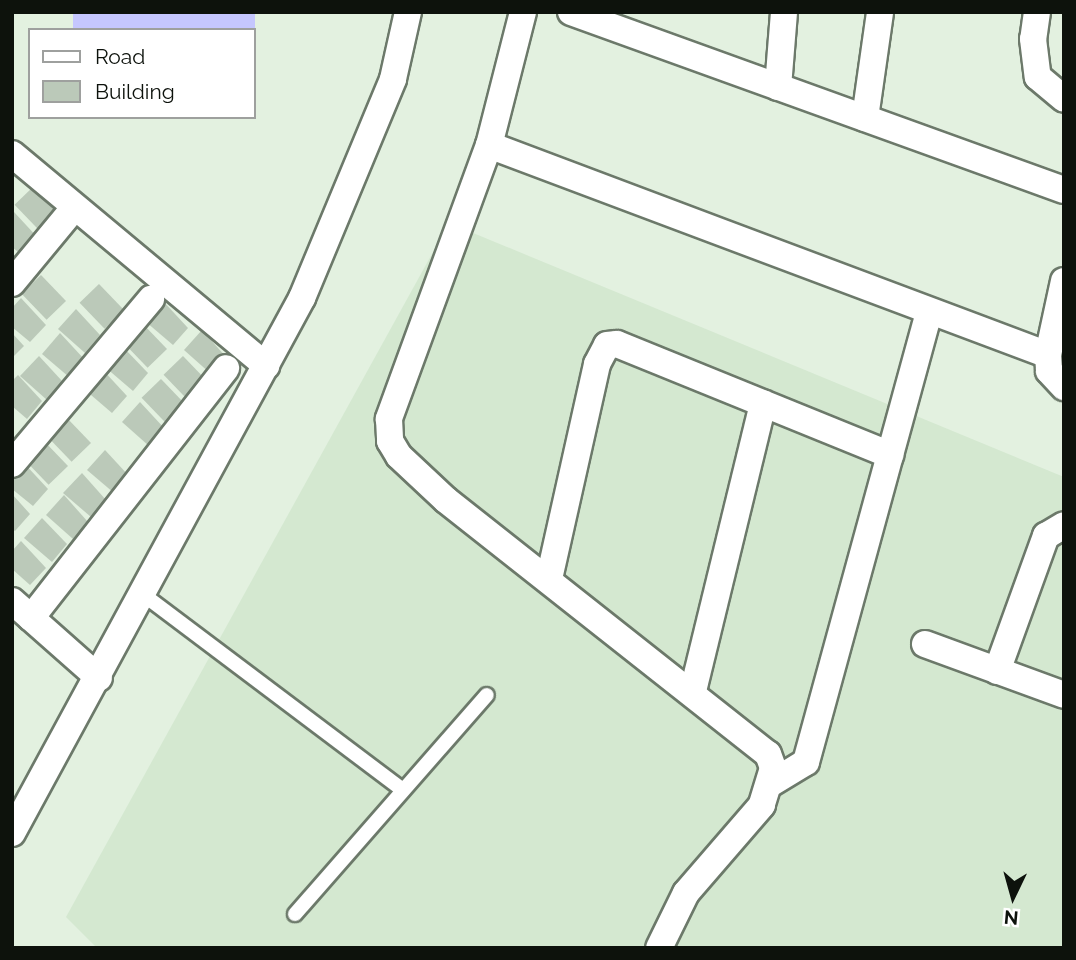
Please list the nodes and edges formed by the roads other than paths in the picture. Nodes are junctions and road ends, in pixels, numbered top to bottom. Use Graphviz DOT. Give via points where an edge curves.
graph roads {
  1 [pos="408,12"];
  2 [pos="523,12"];
  3 [pos="571,12"];
  4 [pos="783,12"];
  5 [pos="880,12"];
  6 [pos="1037,12"];
  7 [pos="778,87"];
  8 [pos="1064,99"];
  9 [pos="865,118"];
  10 [pos="489,145"];
  11 [pos="12,154"];
  12 [pos="1064,190"];
  13 [pos="74,208"];
  14 [pos="1064,281"];
  15 [pos="12,283"];
  16 [pos="151,299"];
  17 [pos="929,311"];
  18 [pos="1048,355"];
  19 [pos="266,366"];
  20 [pos="226,368"];
  21 [pos="1064,387"];
  22 [pos="763,403"];
  23 [pos="890,455"];
  24 [pos="12,464"];
  25 [pos="1064,525"];
  26 [pos="549,579"];
  27 [pos="144,594"];
  28 [pos="22,610"];
  29 [pos="925,644"];
  30 [pos="997,671"];
  31 [pos="99,678"];
  32 [pos="692,691"];
  33 [pos="487,695"];
  34 [pos="1064,695"];
  35 [pos="770,784"];
  36 [pos="403,790"];
  37 [pos="16,814"];
  38 [pos="295,914"];
  39 [pos="659,948"];
  1 -- 19 [label="street" via="393,79 302,298"];
  2 -- 10 [label="street"];
  3 -- 7 [label="street"];
  4 -- 7 [label="street"];
  5 -- 9 [label="street"];
  6 -- 8 [label="street" via="1033,39 1038,77"];
  7 -- 9 [label="street"];
  9 -- 12 [label="street"];
  10 -- 17 [label="street"];
  10 -- 26 [label="street" via="391,412 390,441 399,456 446,500"];
  11 -- 13 [label="street"];
  13 -- 15 [label="street"];
  13 -- 19 [label="street"];
  14 -- 18 [label="street"];
  16 -- 24 [label="street"];
  17 -- 18 [label="street"];
  17 -- 23 [label="street"];
  18 -- 21 [label="street" via="1049,371"];
  19 -- 27 [label="street"];
  20 -- 28 [label="street"];
  22 -- 23 [label="street"];
  22 -- 26 [label="street" via="617,344 607,345 597,364"];
  22 -- 32 [label="street"];
  23 -- 35 [label="street" via="806,761"];
  25 -- 30 [label="street" via="1046,536"];
  26 -- 32 [label="street"];
  27 -- 31 [label="street"];
  27 -- 36 [label="lane"];
  28 -- 31 [label="street"];
  29 -- 30 [label="street"];
  30 -- 34 [label="street"];
  31 -- 37 [label="street"];
  32 -- 35 [label="street" via="768,754"];
  33 -- 36 [label="lane"];
  35 -- 39 [label="street" via="762,805 686,893"];
  36 -- 38 [label="lane"];
}
